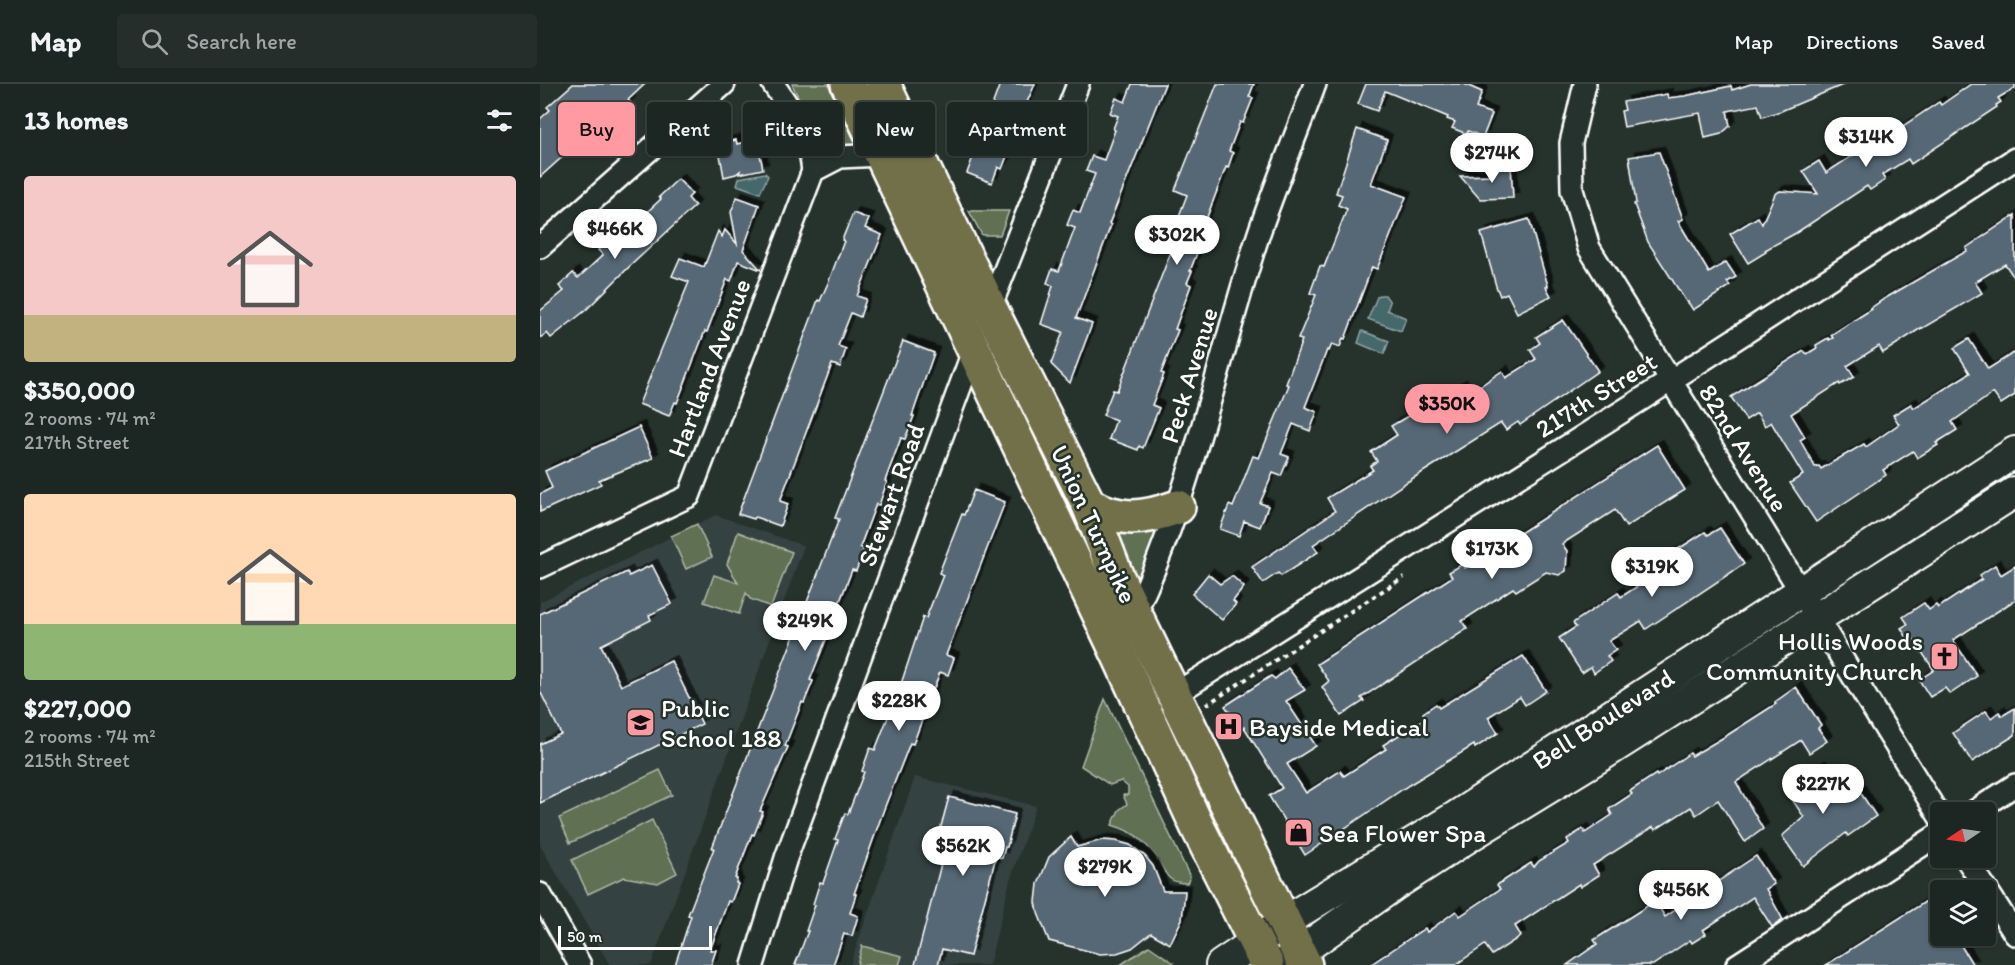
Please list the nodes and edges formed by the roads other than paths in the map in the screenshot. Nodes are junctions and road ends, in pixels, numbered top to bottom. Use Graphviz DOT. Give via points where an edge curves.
graph roads {
  1 [pos="724,84"];
  2 [pos="772,84"];
  3 [pos="848,84"];
  4 [pos="883,84"];
  5 [pos="1078,84"];
  6 [pos="1315,84"];
  7 [pos="1585,84"];
  8 [pos="856,102"];
  9 [pos="860,156"];
  10 [pos="882,156"];
  11 [pos="2015,159"];
  12 [pos="813,171"];
  13 [pos="540,247"];
  14 [pos="990,308"];
  15 [pos="974,349"];
  16 [pos="1670,381"];
  17 [pos="2015,452"];
  18 [pos="2015,492"];
  19 [pos="1089,505"];
  20 [pos="1178,507"];
  21 [pos="540,567"];
  22 [pos="1801,590"];
  23 [pos="1135,612"];
  24 [pos="1816,619"];
  25 [pos="1175,694"];
  26 [pos="2015,785"];
  27 [pos="1930,802"];
  28 [pos="1989,802"];
  29 [pos="1930,840"];
  30 [pos="1972,868"];
  31 [pos="540,894"];
  32 [pos="1285,921"];
  33 [pos="2015,934"];
  34 [pos="1262,953"];
  35 [pos="1295,961"];
  36 [pos="580,965"];
  37 [pos="753,965"];
  38 [pos="1221,965"];
  39 [pos="1737,965"];
  1 -- 13 [label="street"];
  2 -- 12 [label="street" via="797,118 812,154"];
  3 -- 8 [label="main road, Union Turnpike"];
  4 -- 14 [label="main road, Union Turnpike"];
  5 -- 14 [label="street"];
  6 -- 20 [label="street, Peck Avenue" via="1260,231"];
  7 -- 16 [label="street, 82nd Avenue" via="1571,143 1572,190 1589,248"];
  9 -- 12 [label="street" via="840,157"];
  10 -- 15 [label="main road, Union Turnpike"];
  11 -- 16 [label="street, 217th Street"];
  12 -- 21 [label="street, Hartland Avenue" via="689,496"];
  14 -- 19 [label="main road, Union Turnpike"];
  15 -- 34 [label="main road, Union Turnpike" via="1197,826"];
  15 -- 37 [label="street, Stewart Road" via="786,858"];
  16 -- 22 [label="street, 82nd Avenue"];
  16 -- 25 [label="street, 217th Street"];
  17 -- 22 [label="street, Bell Boulevard"];
  18 -- 24 [label="street, Bell Boulevard"];
  19 -- 20 [label="main road" via="1127,518 1156,515"];
  19 -- 23 [label="main road, Union Turnpike"];
  20 -- 23 [label="street, Peck Avenue"];
  22 -- 24 [label="street, 82nd Avenue"];
  22 -- 32 [label="street, Bell Boulevard" via="1455,817"];
  23 -- 25 [label="main road, Union Turnpike"];
  24 -- 27 [label="street, 82nd Avenue"];
  24 -- 35 [label="street, Bell Boulevard" via="1393,886"];
  25 -- 32 [label="main road, Union Turnpike"];
  26 -- 28 [label="street"];
  29 -- 39 [label="street"];
  30 -- 33 [label="street"];
  31 -- 36 [label="street"];
  32 -- 34 [label="street, Bell Boulevard"];
  32 -- 35 [label="main road, Union Turnpike"];
  34 -- 38 [label="street, Bell Boulevard"];
}
